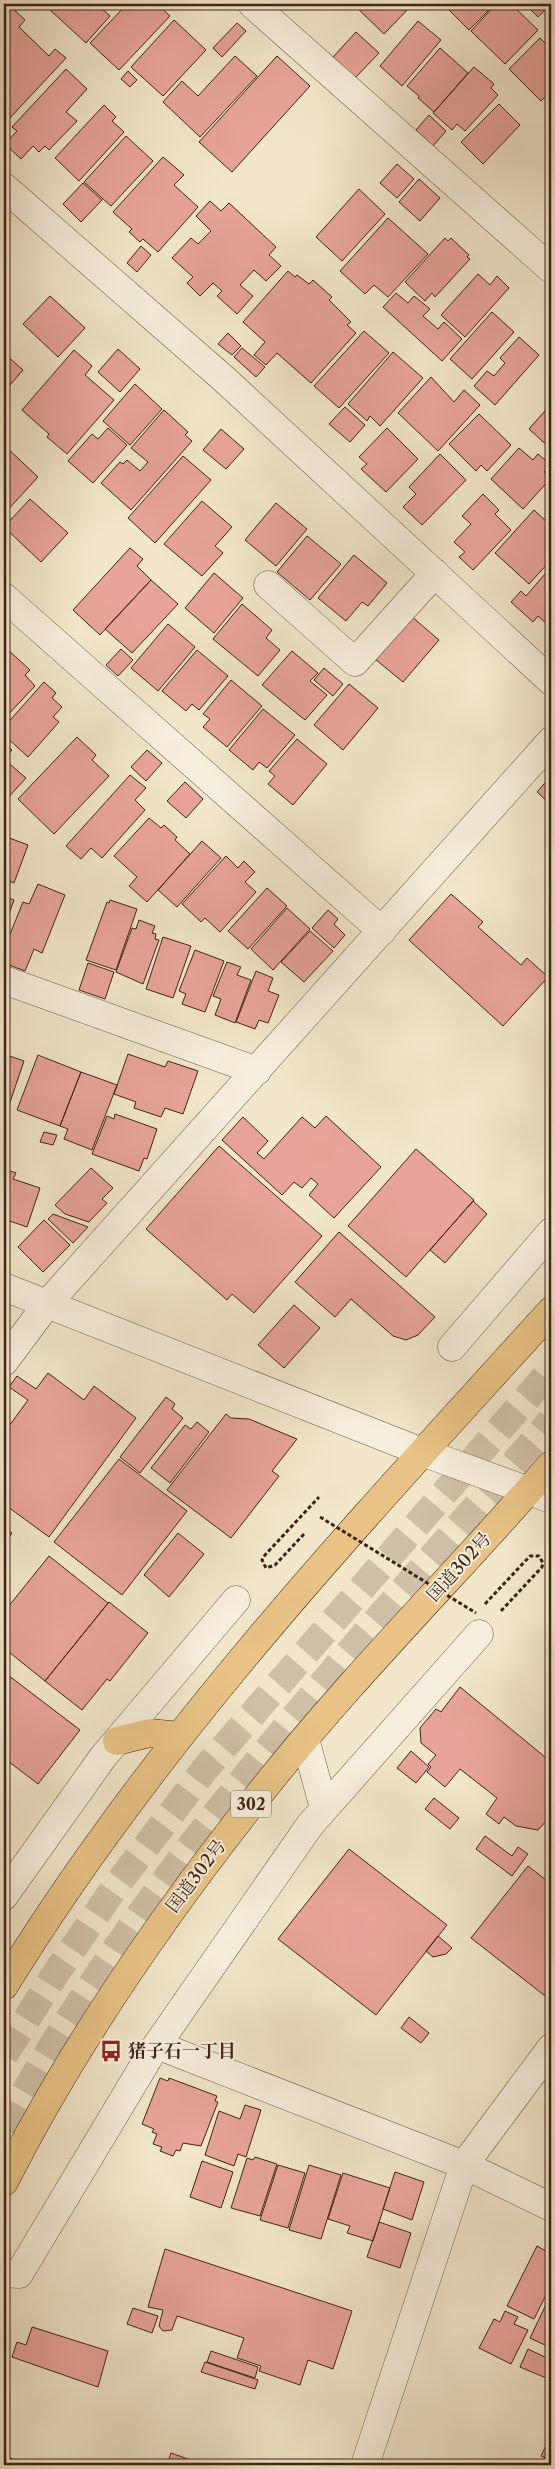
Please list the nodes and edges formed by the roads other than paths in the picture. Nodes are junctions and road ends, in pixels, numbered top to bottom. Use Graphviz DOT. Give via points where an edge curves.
graph roads {
  1 [pos="252,4"];
  2 [pos="4,187"];
  3 [pos="551,269"];
  4 [pos="434,573"];
  5 [pos="268,585"];
  6 [pos="4,597"];
  7 [pos="551,681"];
  8 [pos="551,741"];
  9 [pos="382,930"];
  10 [pos="4,980"];
  11 [pos="257,1071"];
  12 [pos="551,1232"];
  13 [pos="4,1287"];
  14 [pos="48,1303"];
  15 [pos="551,1311"];
  16 [pos="452,1347"];
  17 [pos="4,1362"];
  18 [pos="422,1452"];
  19 [pos="551,1465"];
  20 [pos="540,1495"];
  21 [pos="236,1600"];
  22 [pos="479,1634"];
  23 [pos="180,1736"];
  24 [pos="305,1739"];
  25 [pos="117,1741"];
  26 [pos="324,1808"];
  27 [pos="4,1896"];
  28 [pos="4,1986"];
  29 [pos="157,2044"];
  30 [pos="551,2048"];
  31 [pos="464,2165"];
  32 [pos="4,2182"];
  33 [pos="551,2207"];
  34 [pos="4,2274"];
  35 [pos="365,2465"];
  1 -- 3 [label="street"];
  2 -- 4 [label="street" via="224,380"];
  4 -- 5 [label="street" via="355,662"];
  4 -- 7 [label="street"];
  6 -- 9 [label="street"];
  8 -- 9 [label="street"];
  9 -- 11 [label="street"];
  10 -- 11 [label="street"];
  11 -- 14 [label="street"];
  12 -- 16 [label="street"];
  13 -- 14 [label="street"];
  14 -- 17 [label="street"];
  14 -- 18 [label="street"];
  15 -- 18 [label="highway"];
  18 -- 20 [label="street"];
  18 -- 23 [label="highway" via="244,1654"];
  19 -- 20 [label="highway, 国道302号 / 302"];
  20 -- 24 [label="highway, 国道302号 / 302" via="366,1669"];
  21 -- 25 [label="street"];
  22 -- 26 [label="street"];
  23 -- 25 [label="highway" via="150,1733"];
  23 -- 28 [label="highway" via="86,1862"];
  24 -- 26 [label="street"];
  24 -- 32 [label="highway, 国道302号 / 302" via="162,1920 48,2098"];
  25 -- 27 [label="street"];
  26 -- 29 [label="street"];
  29 -- 31 [label="street"];
  29 -- 34 [label="street" via="19,2274"];
  30 -- 31 [label="street"];
  31 -- 33 [label="street"];
  31 -- 35 [label="street"];
}
